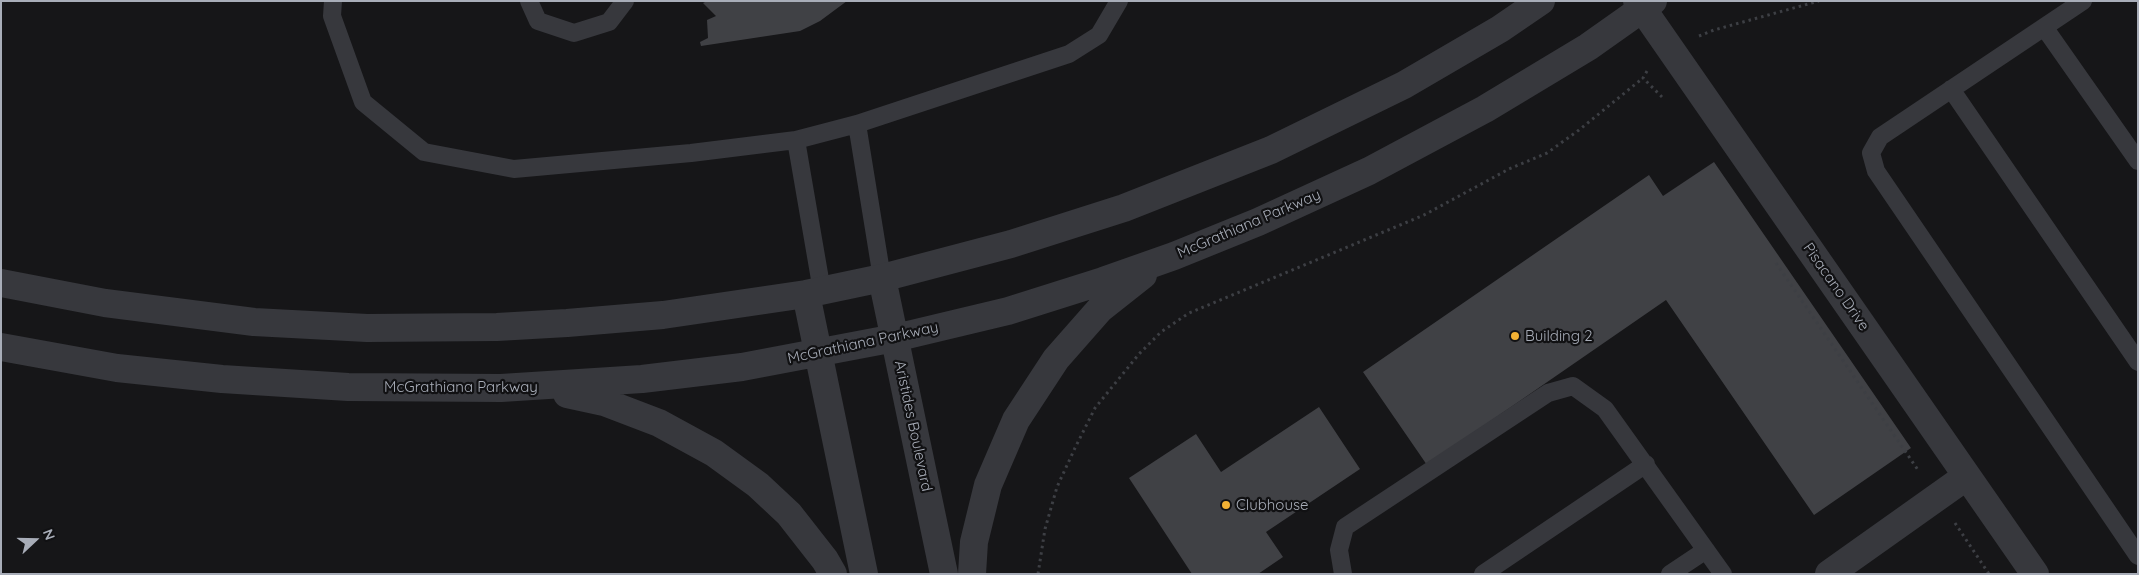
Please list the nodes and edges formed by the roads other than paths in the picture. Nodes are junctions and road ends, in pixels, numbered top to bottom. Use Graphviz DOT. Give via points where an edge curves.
graph roads {
  1 [pos="333,1"];
  2 [pos="529,1"];
  3 [pos="625,1"];
  4 [pos="1119,1"];
  5 [pos="1541,1"];
  6 [pos="2083,1"];
  7 [pos="1644,4"];
  8 [pos="2044,27"];
  9 [pos="1951,89"];
  10 [pos="857,124"];
  11 [pos="796,140"];
  12 [pos="2138,161"];
  13 [pos="1174,256"];
  14 [pos="882,278"];
  15 [pos="1,283"];
  16 [pos="814,292"];
  17 [pos="895,338"];
  18 [pos="1,347"];
  19 [pos="819,354"];
  20 [pos="2138,362"];
  21 [pos="536,387"];
  22 [pos="1646,464"];
  23 [pos="1967,476"];
  24 [pos="1706,550"];
  25 [pos="2138,556"];
  26 [pos="833,574"];
  27 [pos="864,574"];
  28 [pos="944,574"];
  29 [pos="972,574"];
  30 [pos="1343,574"];
  31 [pos="1483,574"];
  32 [pos="1670,574"];
  33 [pos="1723,574"];
  34 [pos="1829,574"];
  35 [pos="2035,574"];
  1 -- 11 [label="lane" via="332,16 363,102 424,152 514,169"];
  2 -- 3 [label="lane" via="538,21 574,33 609,22"];
  4 -- 10 [label="lane" via="1099,35 1069,54"];
  5 -- 14 [label="street" via="1404,85 1271,150 1124,208 1011,244"];
  6 -- 8 [label="lane"];
  7 -- 13 [label="street, McGrathiana Parkway" via="1588,47 1485,109 1377,167 1258,222"];
  7 -- 23 [label="street, Pisacano Drive"];
  8 -- 9 [label="lane"];
  8 -- 12 [label="lane"];
  9 -- 20 [label="lane"];
  9 -- 25 [label="lane" via="1880,137 1870,153 1876,171"];
  10 -- 11 [label="lane"];
  10 -- 14 [label="lane"];
  11 -- 16 [label="lane"];
  13 -- 17 [label="street, McGrathiana Parkway" via="1008,311"];
  13 -- 29 [label="street" via="1100,309 1056,359 1016,420 988,485 974,542"];
  14 -- 16 [label="street"];
  14 -- 17 [label="street, Aristides Boulevard"];
  15 -- 16 [label="street" via="105,303 245,321 367,328 567,323 663,315"];
  16 -- 19 [label="street"];
  17 -- 19 [label="street, McGrathiana Parkway"];
  17 -- 28 [label="street, Aristides Boulevard"];
  18 -- 21 [label="street, McGrathiana Parkway" via="117,368 222,379 348,387"];
  19 -- 21 [label="street, McGrathiana Parkway" via="642,379"];
  19 -- 27 [label="street"];
  21 -- 26 [label="street" via="604,402 659,423 714,453 758,484 789,514"];
  22 -- 24 [label="lane"];
  22 -- 30 [label="lane" via="1605,409 1572,386 1548,393 1345,527 1338,550"];
  22 -- 31 [label="lane"];
  23 -- 34 [label="street"];
  23 -- 35 [label="street, Pisacano Drive"];
  24 -- 32 [label="lane"];
  24 -- 33 [label="lane"];
}
